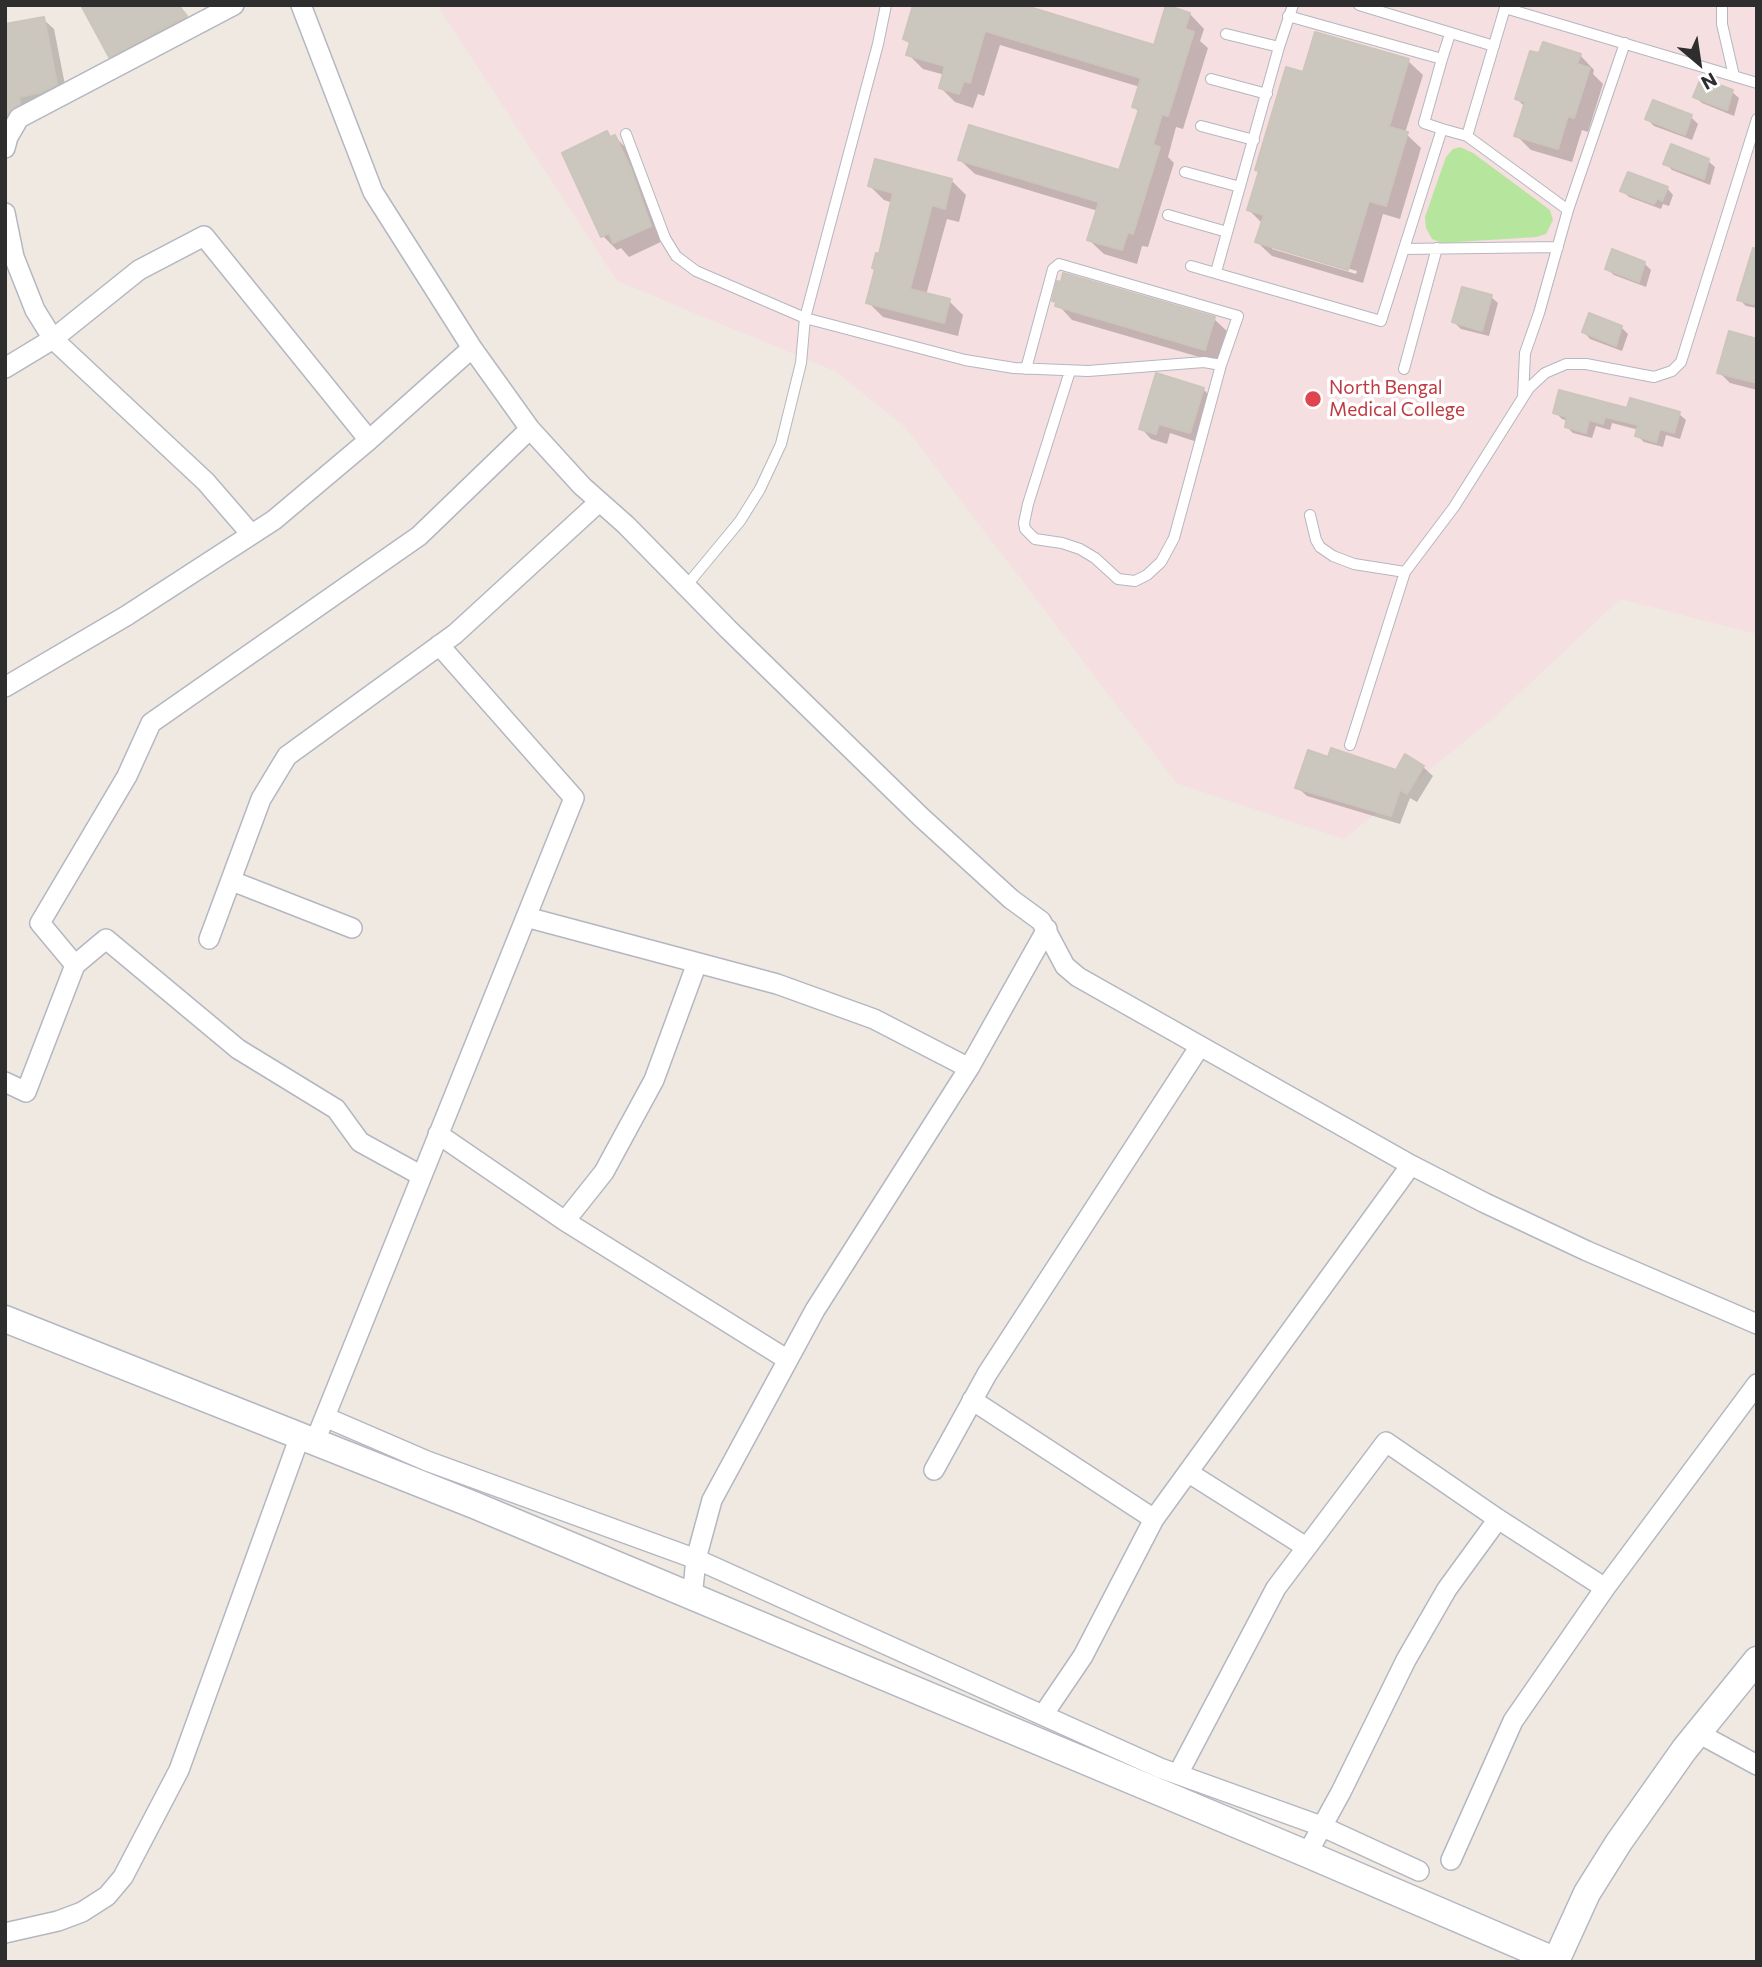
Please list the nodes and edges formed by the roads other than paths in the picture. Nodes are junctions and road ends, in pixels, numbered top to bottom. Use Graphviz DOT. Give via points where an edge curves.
graph roads {
  1 [pos="234,5"];
  2 [pos="301,5"];
  3 [pos="886,5"];
  4 [pos="1293,5"];
  5 [pos="1359,5"];
  6 [pos="1722,5"];
  7 [pos="1288,16"];
  8 [pos="1226,34"];
  9 [pos="1450,34"];
  10 [pos="1625,43"];
  11 [pos="1494,46"];
  12 [pos="1279,47"];
  13 [pos="1442,59"];
  14 [pos="1734,76"];
  15 [pos="1211,79"];
  16 [pos="1757,83"];
  17 [pos="1267,94"];
  18 [pos="1757,119"];
  19 [pos="1201,126"];
  20 [pos="1442,129"];
  21 [pos="626,134"];
  22 [pos="1467,136"];
  23 [pos="1254,140"];
  24 [pos="5,148"];
  25 [pos="1185,172"];
  26 [pos="1240,187"];
  27 [pos="1569,210"];
  28 [pos="5,213"];
  29 [pos="1168,215"];
  30 [pos="1227,232"];
  31 [pos="1558,247"];
  32 [pos="1437,248"];
  33 [pos="1404,249"];
  34 [pos="1191,266"];
  35 [pos="1216,272"];
  36 [pos="805,318"];
  37 [pos="53,339"];
  38 [pos="472,348"];
  39 [pos="1221,365"];
  40 [pos="5,368"];
  41 [pos="1026,369"];
  42 [pos="1404,369"];
  43 [pos="1070,371"];
  44 [pos="1523,397"];
  45 [pos="530,429"];
  46 [pos="369,440"];
  47 [pos="599,502"];
  48 [pos="1310,515"];
  49 [pos="251,534"];
  50 [pos="1405,572"];
  51 [pos="687,585"];
  52 [pos="439,645"];
  53 [pos="5,687"];
  54 [pos="1350,745"];
  55 [pos="232,881"];
  56 [pos="526,917"];
  57 [pos="352,928"];
  58 [pos="1046,929"];
  59 [pos="209,939"];
  60 [pos="697,963"];
  61 [pos="75,965"];
  62 [pos="1200,1046"];
  63 [pos="969,1068"];
  64 [pos="5,1083"];
  65 [pos="439,1134"];
  66 [pos="1411,1165"];
  67 [pos="422,1176"];
  68 [pos="565,1221"];
  69 [pos="5,1319"];
  70 [pos="1757,1324"];
  71 [pos="788,1360"];
  72 [pos="1757,1384"];
  73 [pos="972,1400"];
  74 [pos="325,1417"];
  75 [pos="308,1439"];
  76 [pos="934,1470"];
  77 [pos="1189,1473"];
  78 [pos="1154,1519"];
  79 [pos="1499,1519"];
  80 [pos="1306,1547"];
  81 [pos="696,1559"];
  82 [pos="1605,1588"];
  83 [pos="692,1598"];
  84 [pos="1757,1660"];
  85 [pos="1043,1715"];
  86 [pos="1698,1733"];
  87 [pos="1757,1765"];
  88 [pos="1178,1774"];
  89 [pos="1321,1826"];
  90 [pos="1307,1853"];
  91 [pos="1451,1860"];
  92 [pos="1419,1871"];
  93 [pos="5,1933"];
  94 [pos="1557,1961"];
  1 -- 24 [label="street" via="19,118"];
  2 -- 38 [label="street" via="373,192"];
  3 -- 36 [label="lane"];
  4 -- 7 [label="lane"];
  5 -- 9 [label="lane"];
  6 -- 14 [label="lane"];
  7 -- 12 [label="lane"];
  7 -- 13 [label="lane"];
  8 -- 12 [label="lane"];
  9 -- 11 [label="lane"];
  9 -- 13 [label="lane"];
  10 -- 11 [label="lane" via="1505,8"];
  10 -- 14 [label="lane"];
  10 -- 27 [label="lane"];
  11 -- 22 [label="lane"];
  12 -- 17 [label="lane"];
  13 -- 20 [label="lane" via="1424,123"];
  14 -- 16 [label="lane"];
  15 -- 17 [label="lane"];
  17 -- 23 [label="lane"];
  18 -- 44 [label="lane" via="1685,356 1677,367 1654,377 1566,364 1545,373"];
  19 -- 23 [label="lane"];
  20 -- 22 [label="lane"];
  20 -- 33 [label="lane"];
  21 -- 36 [label="lane" via="676,256 696,271"];
  22 -- 27 [label="lane"];
  23 -- 26 [label="lane"];
  25 -- 26 [label="lane"];
  26 -- 30 [label="lane"];
  27 -- 31 [label="lane"];
  28 -- 37 [label="street" via="14,257 35,310"];
  29 -- 30 [label="lane"];
  30 -- 35 [label="lane"];
  31 -- 32 [label="lane"];
  31 -- 44 [label="lane" via="1524,354"];
  32 -- 33 [label="lane"];
  32 -- 42 [label="lane"];
  33 -- 35 [label="lane" via="1381,321"];
  34 -- 35 [label="lane"];
  36 -- 41 [label="lane" via="965,360"];
  36 -- 51 [label="lane" via="801,363 781,444 740,521"];
  37 -- 40 [label="street"];
  37 -- 46 [label="street" via="139,270 204,236"];
  37 -- 49 [label="street" via="206,482"];
  38 -- 45 [label="street"];
  38 -- 46 [label="street"];
  39 -- 41 [label="lane" via="1238,316 1062,264 1053,269"];
  39 -- 43 [label="lane" via="1205,362"];
  39 -- 43 [label="lane" via="1171,546 1154,569 1135,581 1118,579 1080,549 1035,540 1024,523"];
  41 -- 43 [label="lane"];
  44 -- 50 [label="lane" via="1454,507"];
  45 -- 47 [label="street"];
  45 -- 61 [label="street" via="419,536 152,723 127,776 40,923"];
  46 -- 49 [label="street"];
  47 -- 51 [label="street"];
  47 -- 52 [label="street"];
  48 -- 50 [label="lane" via="1320,547 1333,556"];
  49 -- 53 [label="street" via="126,616"];
  50 -- 54 [label="lane"];
  51 -- 58 [label="street" via="921,817"];
  52 -- 55 [label="street" via="287,756 261,799"];
  52 -- 56 [label="street" via="574,798"];
  55 -- 57 [label="street"];
  55 -- 59 [label="street"];
  56 -- 60 [label="street"];
  56 -- 65 [label="street"];
  58 -- 62 [label="street" via="1060,960 1071,971"];
  58 -- 63 [label="street"];
  60 -- 63 [label="street" via="777,984 874,1019"];
  60 -- 68 [label="street" via="654,1080 604,1172"];
  61 -- 64 [label="street" via="26,1092"];
  61 -- 67 [label="street" via="106,939 237,1049 336,1109 360,1142"];
  62 -- 66 [label="street"];
  62 -- 73 [label="street"];
  63 -- 71 [label="street"];
  65 -- 67 [label="street"];
  65 -- 68 [label="street"];
  66 -- 70 [label="street" via="1587,1251"];
  66 -- 77 [label="street"];
  67 -- 74 [label="street"];
  68 -- 71 [label="street"];
  69 -- 75 [label="street"];
  71 -- 81 [label="street" via="712,1500"];
  72 -- 82 [label="street"];
  73 -- 76 [label="street"];
  73 -- 78 [label="street"];
  74 -- 75 [label="street"];
  74 -- 81 [label="street" via="427,1461"];
  75 -- 83 [label="street"];
  75 -- 93 [label="street" via="179,1770 123,1877 107,1896 82,1912"];
  77 -- 78 [label="street"];
  77 -- 80 [label="street"];
  78 -- 85 [label="street" via="1083,1656"];
  79 -- 80 [label="street" via="1386,1442"];
  79 -- 82 [label="street"];
  79 -- 89 [label="street" via="1447,1589"];
  80 -- 88 [label="street" via="1276,1588"];
  81 -- 83 [label="street"];
  81 -- 85 [label="street"];
  82 -- 91 [label="street" via="1513,1721"];
  83 -- 90 [label="street"];
  84 -- 86 [label="street"];
  85 -- 88 [label="street"];
  86 -- 87 [label="street"];
  86 -- 94 [label="street" via="1661,1780 1587,1893"];
  88 -- 89 [label="street"];
  89 -- 90 [label="street"];
  89 -- 92 [label="street"];
  90 -- 94 [label="street"];
}
